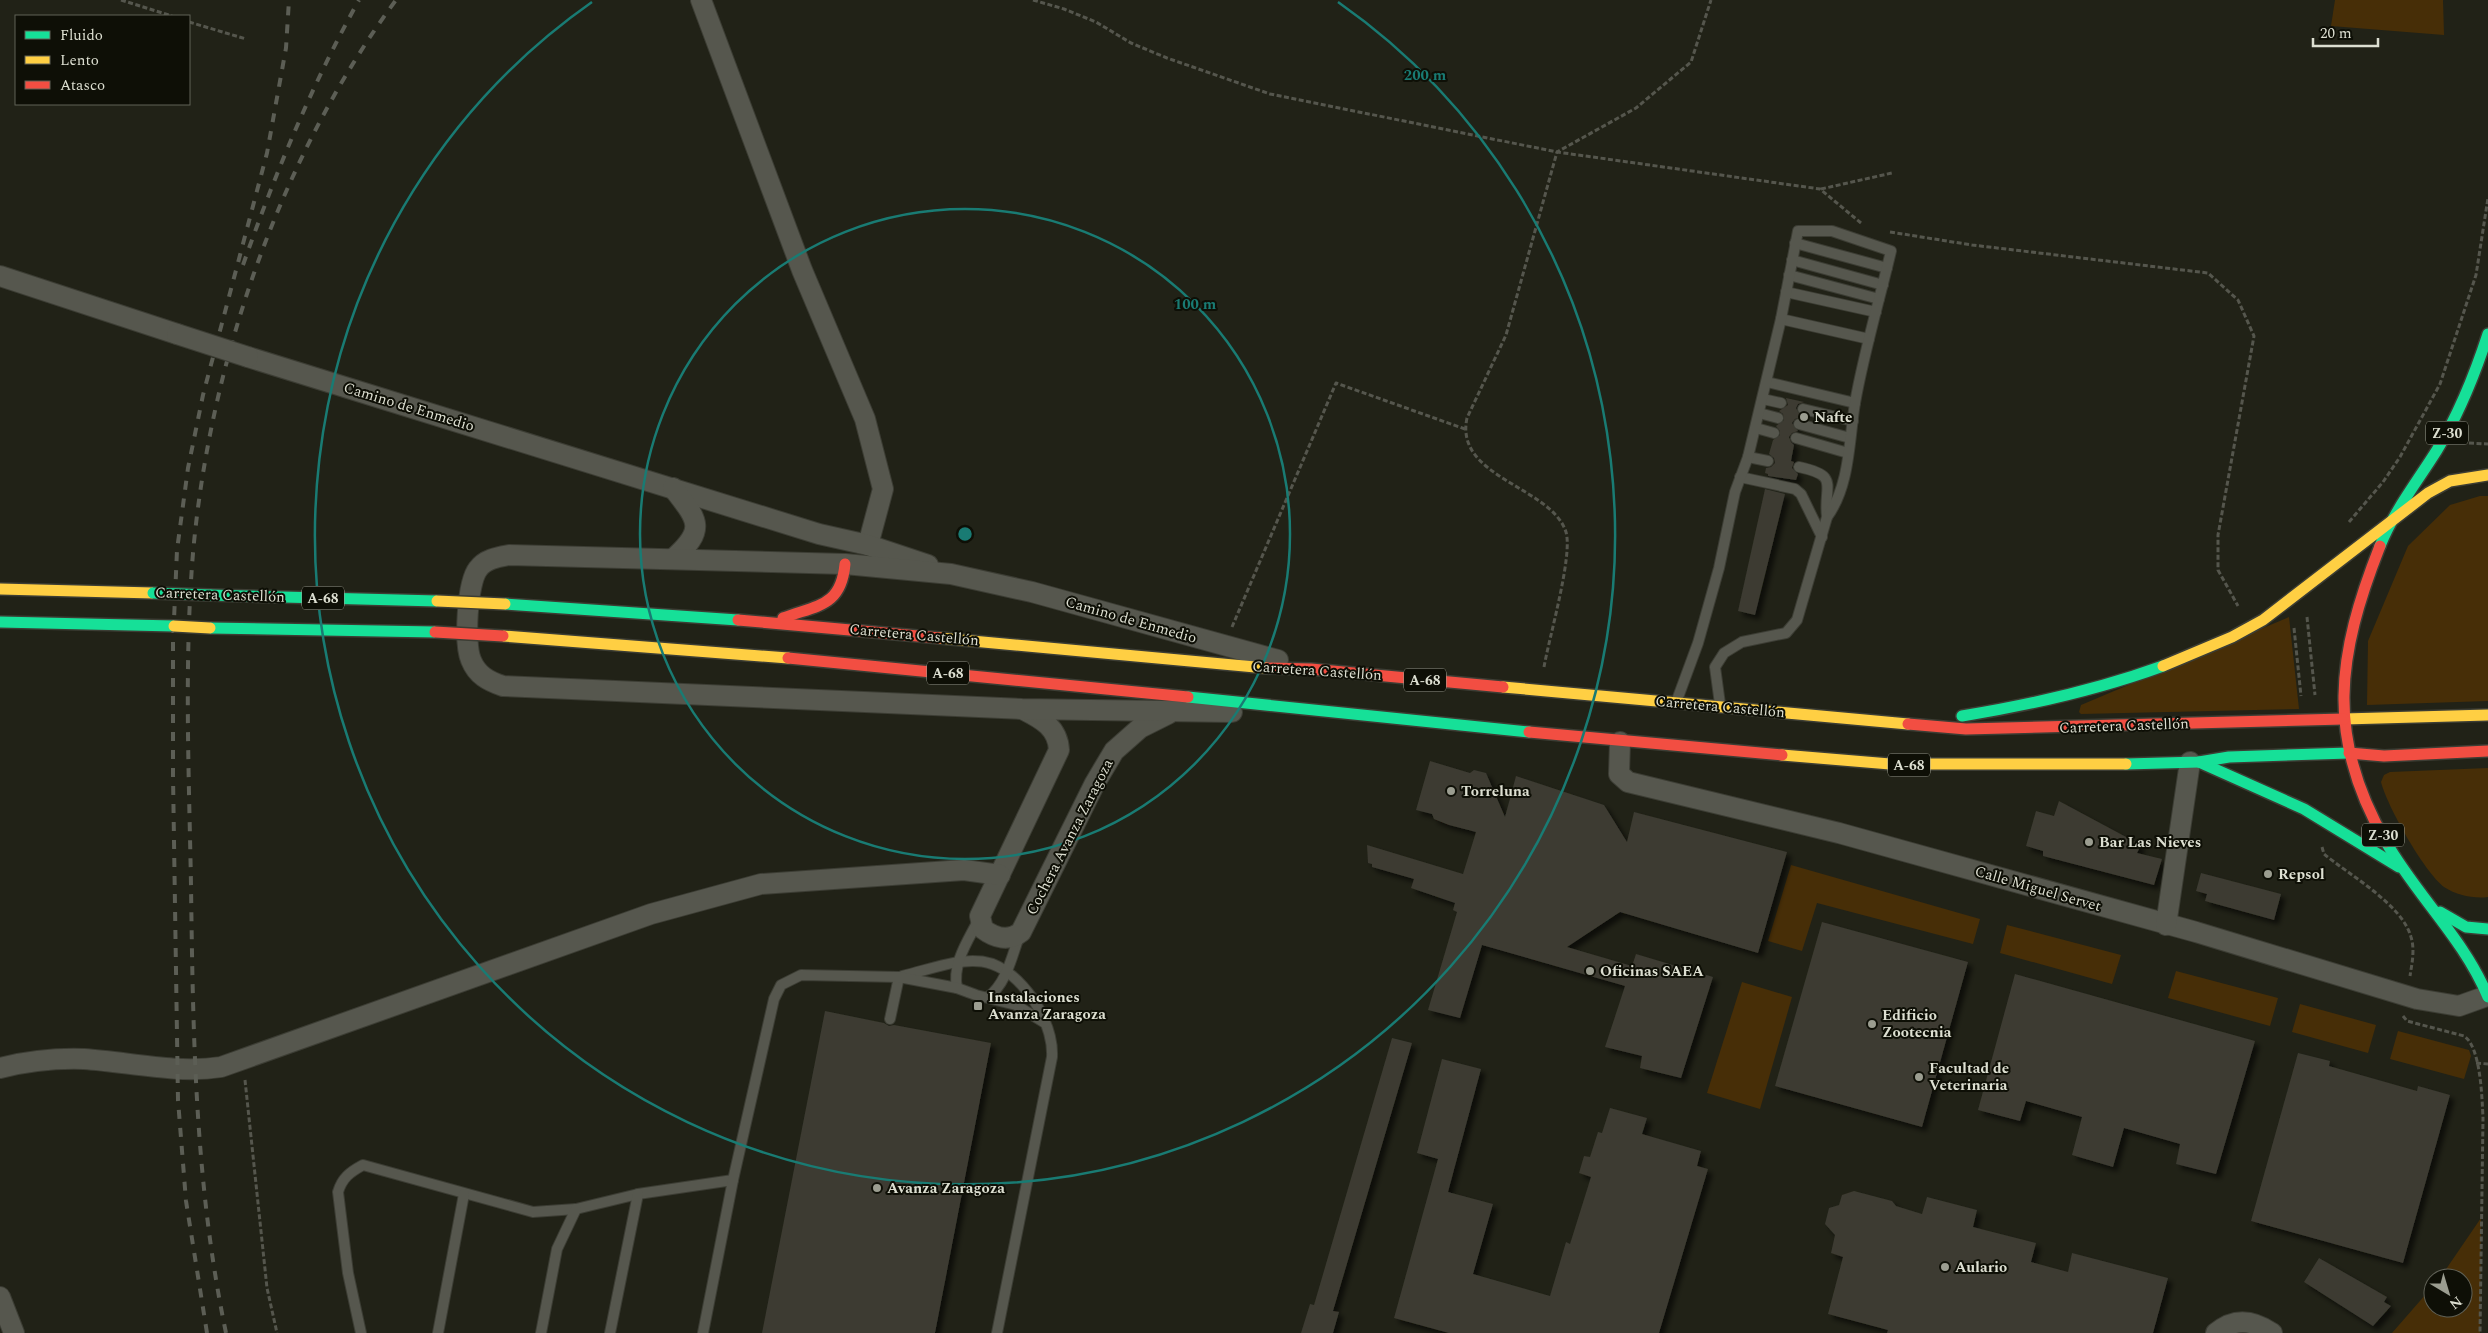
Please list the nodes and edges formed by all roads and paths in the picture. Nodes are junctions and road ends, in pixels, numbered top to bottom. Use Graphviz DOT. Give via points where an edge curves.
graph roads {
  1 [pos="120,0"];
  2 [pos="701,0"];
  3 [pos="1033,0"];
  4 [pos="1711,0"];
  5 [pos="169,15"];
  6 [pos="190,22"];
  7 [pos="246,40"];
  8 [pos="1557,152"];
  9 [pos="1892,173"];
  10 [pos="1820,189"];
  11 [pos="2488,198"];
  12 [pos="1868,228"];
  13 [pos="1887,232"];
  14 [pos="1796,243"];
  15 [pos="1792,260"];
  16 [pos="1887,268"];
  17 [pos="0,276"];
  18 [pos="1789,276"];
  19 [pos="1883,285"];
  20 [pos="1786,292"];
  21 [pos="1879,299"];
  22 [pos="1876,312"];
  23 [pos="1781,319"];
  24 [pos="2488,334"];
  25 [pos="1869,339"];
  26 [pos="1767,382"];
  27 [pos="1763,399"];
  28 [pos="1781,403"];
  29 [pos="1855,403"];
  30 [pos="1803,409"];
  31 [pos="1759,413"];
  32 [pos="1778,418"];
  33 [pos="1853,422"];
  34 [pos="1799,424"];
  35 [pos="1464,428"];
  36 [pos="1756,428"];
  37 [pos="1774,433"];
  38 [pos="1796,438"];
  39 [pos="1850,438"];
  40 [pos="1848,453"];
  41 [pos="1748,457"];
  42 [pos="1768,461"];
  43 [pos="1799,467"];
  44 [pos="2488,475"];
  45 [pos="1740,477"];
  46 [pos="673,488"];
  47 [pos="1827,517"];
  48 [pos="2346,525"];
  49 [pos="2390,525"];
  50 [pos="819,534"];
  51 [pos="1822,537"];
  52 [pos="868,545"];
  53 [pos="673,559"];
  54 [pos="845,564"];
  55 [pos="951,574"];
  56 [pos="0,589"];
  57 [pos="0,622"];
  58 [pos="774,622"];
  59 [pos="2293,623"];
  60 [pos="2250,627"];
  61 [pos="1224,646"];
  62 [pos="1311,669"];
  63 [pos="1540,690"];
  64 [pos="2302,702"];
  65 [pos="1676,704"];
  66 [pos="1720,707"];
  67 [pos="1022,709"];
  68 [pos="1173,712"];
  69 [pos="2488,715"];
  70 [pos="1392,716"];
  71 [pos="2344,719"];
  72 [pos="1913,722"];
  73 [pos="1620,742"];
  74 [pos="2488,752"];
  75 [pos="2349,753"];
  76 [pos="2195,762"];
  77 [pos="2322,844"];
  78 [pos="2403,869"];
  79 [pos="1000,874"];
  80 [pos="2434,908"];
  81 [pos="980,916"];
  82 [pos="2166,925"];
  83 [pos="2488,929"];
  84 [pos="1020,932"];
  85 [pos="958,962"];
  86 [pos="1006,970"];
  87 [pos="899,976"];
  88 [pos="2409,985"];
  89 [pos="957,988"];
  90 [pos="988,997"];
  91 [pos="2488,997"];
  92 [pos="2403,1014"];
  93 [pos="890,1019"];
  94 [pos="1045,1023"];
  95 [pos="243,1060"];
  96 [pos="2476,1063"];
  97 [pos="2488,1064"];
  98 [pos="0,1068"];
  99 [pos="733,1180"];
  100 [pos="464,1194"];
  101 [pos="638,1194"];
  102 [pos="576,1209"];
  103 [pos="0,1297"];
  104 [pos="14,1333"];
  105 [pos="277,1333"];
  106 [pos="361,1333"];
  107 [pos="438,1333"];
  108 [pos="541,1333"];
  109 [pos="610,1333"];
  110 [pos="703,1333"];
  111 [pos="997,1333"];
  112 [pos="2216,1333"];
  113 [pos="2272,1333"];
  114 [pos="2480,1333"];
  1 -- 5 [label="path"];
  2 -- 52 [label="street" via="802,270 865,419 884,489"];
  3 -- 8 [label="path" via="1080,16 1167,58 1270,94"];
  4 -- 8 [label="path" via="1691,62 1636,108"];
  6 -- 7 [label="path"];
  8 -- 10 [label="path"];
  8 -- 35 [label="path" via="1506,335"];
  9 -- 10 [label="path"];
  10 -- 12 [label="path"];
  11 -- 48 [label="path" via="2476,275 2440,384 2404,451 2383,482"];
  13 -- 60 [label="path" via="2208,273 2238,300 2254,336 2218,535 2218,570"];
  14 -- 15 [label="lane"];
  14 -- 16 [label="lane"];
  14 -- 16 [label="lane" via="1798,231 1832,230 1891,251"];
  15 -- 18 [label="lane"];
  15 -- 19 [label="lane"];
  16 -- 19 [label="lane"];
  17 -- 46 [label="street, Camino de Enmedio, bridge" via="248,357"];
  18 -- 20 [label="lane"];
  18 -- 21 [label="lane"];
  19 -- 21 [label="lane"];
  20 -- 22 [label="lane"];
  20 -- 23 [label="lane"];
  21 -- 22 [label="lane"];
  22 -- 25 [label="lane"];
  23 -- 25 [label="lane"];
  23 -- 26 [label="lane"];
  24 -- 49 [label="main road, Z-30" via="2451,425"];
  25 -- 29 [label="lane"];
  26 -- 27 [label="lane"];
  26 -- 29 [label="lane"];
  27 -- 28 [label="lane"];
  27 -- 31 [label="lane"];
  29 -- 33 [label="lane"];
  30 -- 33 [label="lane"];
  31 -- 32 [label="lane"];
  31 -- 36 [label="lane"];
  33 -- 39 [label="lane"];
  34 -- 39 [label="lane"];
  35 -- 61 [label="path" via="1336,383"];
  35 -- 63 [label="path" via="1472,451 1482,462 1552,512 1566,534 1566,562"];
  36 -- 37 [label="lane"];
  36 -- 41 [label="lane"];
  38 -- 40 [label="lane"];
  39 -- 40 [label="lane"];
  40 -- 47 [label="lane" via="1836,504"];
  41 -- 42 [label="lane"];
  41 -- 45 [label="lane"];
  43 -- 47 [label="lane" via="1814,470 1825,477 1828,483"];
  44 -- 49 [label="main road" via="2450,481 2410,506"];
  45 -- 51 [label="lane" via="1795,489 1809,505"];
  45 -- 65 [label="lane" via="1700,633"];
  46 -- 50 [label="street, Camino de Enmedio"];
  46 -- 53 [label="street" via="694,514 696,531 690,544"];
  47 -- 51 [label="lane"];
  49 -- 60 [label="main road"];
  49 -- 71 [label="main road, Z-30" via="2361,593 2350,635 2342,687"];
  50 -- 52 [label="street, Camino de Enmedio"];
  50 -- 54 [label="street, Camino de Enmedio" via="838,547"];
  51 -- 66 [label="lane" via="1801,610 1791,628 1779,636 1742,642 1719,658 1715,678"];
  52 -- 55 [label="street, Camino de Enmedio"];
  53 -- 54 [label="street"];
  53 -- 67 [label="street" via="509,555 484,562 470,588 467,646 476,670 487,680 502,686"];
  54 -- 55 [label="street, Camino de Enmedio"];
  54 -- 58 [label="main road" via="842,589 836,597"];
  55 -- 61 [label="street, Camino de Enmedio" via="1032,592"];
  56 -- 58 [label="main road, Carretera Castellón / A-68, bridge" via="437,601"];
  57 -- 70 [label="main road, A-68, bridge" via="503,636 804,659"];
  58 -- 62 [label="main road, Carretera Castellón / A-68" via="1243,666"];
  59 -- 64 [label="path"];
  60 -- 72 [label="main road" via="2161,667 2086,691 2029,705"];
  61 -- 62 [label="street, Camino de Enmedio"];
  62 -- 63 [label="main road, Carretera Castellón / A-68"];
  63 -- 65 [label="main road, Carretera Castellón / A-68"];
  65 -- 66 [label="main road, Carretera Castellón / A-68"];
  66 -- 72 [label="main road, Carretera Castellón / A-68"];
  67 -- 68 [label="street"];
  67 -- 79 [label="street" via="1050,726 1059,750"];
  68 -- 70 [label="street"];
  68 -- 84 [label="street, Cochera Avanza Zaragoza" via="1140,728 1114,751"];
  69 -- 71 [label="main road, Carretera Castellón"];
  70 -- 73 [label="main road, A-68"];
  71 -- 72 [label="main road, Carretera Castellón / A-68" via="2022,729 1966,729"];
  71 -- 75 [label="main road, Z-30"];
  73 -- 76 [label="main road, A-68" via="1890,764 2019,767"];
  73 -- 82 [label="street, Calle Miguel Servet" via="1618,761 1621,778 1628,782 1839,833"];
  74 -- 75 [label="main road" via="2384,756"];
  75 -- 76 [label="main road, A-68" via="2230,757"];
  75 -- 78 [label="main road, Z-30" via="2366,803"];
  76 -- 78 [label="main road" via="2305,810"];
  76 -- 82 [label="street"];
  77 -- 88 [label="path" via="2324,854 2369,887 2406,926 2413,952"];
  78 -- 80 [label="main road, Z-30"];
  79 -- 81 [label="street"];
  79 -- 95 [label="street" via="964,870 761,884 651,914"];
  80 -- 83 [label="main road" via="2466,927"];
  80 -- 91 [label="main road, Z-30" via="2469,958"];
  81 -- 84 [label="street" via="983,929 991,934 1010,939"];
  81 -- 85 [label="lane"];
  82 -- 91 [label="street, Calle Miguel Servet" via="2445,1006 2459,1006"];
  84 -- 86 [label="lane"];
  85 -- 86 [label="lane" via="986,961"];
  85 -- 87 [label="lane"];
  85 -- 89 [label="lane" via="955,974"];
  86 -- 90 [label="lane" via="997,990"];
  86 -- 94 [label="lane" via="1024,988"];
  87 -- 89 [label="lane"];
  87 -- 93 [label="lane"];
  87 -- 99 [label="lane" via="800,975 781,985 774,999"];
  89 -- 90 [label="lane"];
  90 -- 94 [label="lane" via="1016,1004"];
  92 -- 96 [label="path" via="2406,1021 2469,1039"];
  94 -- 111 [label="lane" via="1051,1036 1052,1057"];
  95 -- 98 [label="street" via="213,1068 53,1059"];
  95 -- 105 [label="path" via="267,1288"];
  96 -- 97 [label="path"];
  96 -- 114 [label="path" via="2483,1118"];
  99 -- 101 [label="lane"];
  99 -- 110 [label="lane"];
  100 -- 102 [label="lane" via="533,1212"];
  100 -- 106 [label="lane" via="363,1165 341,1182 338,1210"];
  100 -- 107 [label="lane"];
  101 -- 102 [label="lane"];
  101 -- 109 [label="lane"];
  102 -- 108 [label="lane" via="557,1249"];
  103 -- 104 [label="street"];
  112 -- 113 [label="street" via="2223,1327 2246,1321"];
}
